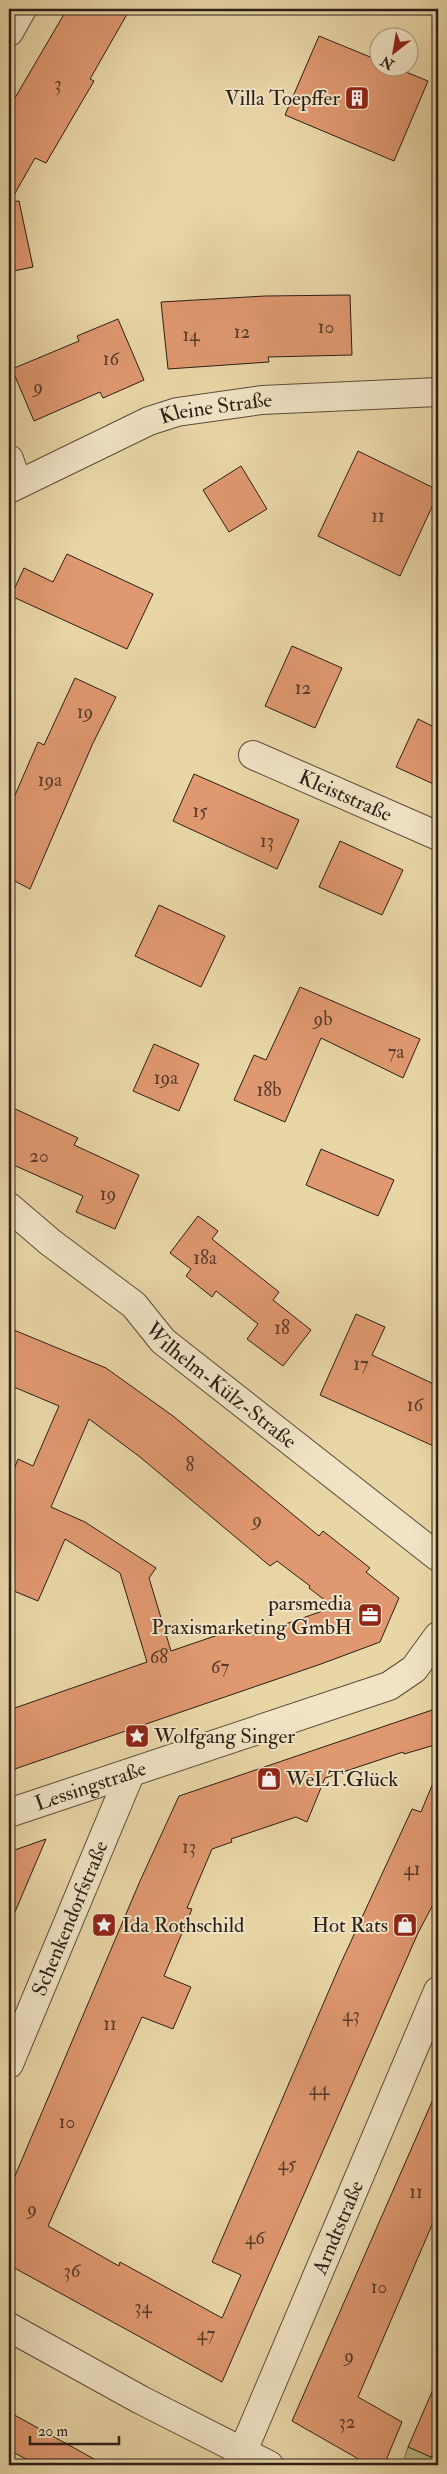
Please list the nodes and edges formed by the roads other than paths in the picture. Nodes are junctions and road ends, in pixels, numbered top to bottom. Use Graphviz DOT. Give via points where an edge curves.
graph roads {
  1 [pos="22,9"];
  2 [pos="9,32"];
  3 [pos="438,392"];
  4 [pos="9,459"];
  5 [pos="14,486"];
  6 [pos="254,756"];
  7 [pos="438,836"];
  8 [pos="9,1207"];
  9 [pos="438,1558"];
  10 [pos="438,1636"];
  11 [pos="130,1774"];
  12 [pos="9,1813"];
  13 [pos="438,1991"];
  14 [pos="9,2064"];
  15 [pos="9,2327"];
  16 [pos="240,2458"];
  17 [pos="269,2465"];
  1 -- 2 [label="street"];
  3 -- 5 [label="street, Kleine Straße" via="262,400 176,412 149,421"];
  4 -- 5 [label="street"];
  6 -- 7 [label="street, Kleiststraße"];
  8 -- 9 [label="street, Wilhelm-Külz-Straße" via="134,1305 163,1341"];
  10 -- 11 [label="street, Lessingstraße" via="414,1669 389,1686"];
  11 -- 12 [label="street, Lessingstraße"];
  11 -- 14 [label="street, Schenkendorfstraße"];
  13 -- 16 [label="street, Arndtstraße"];
  15 -- 16 [label="street"];
  16 -- 17 [label="street"];
}
